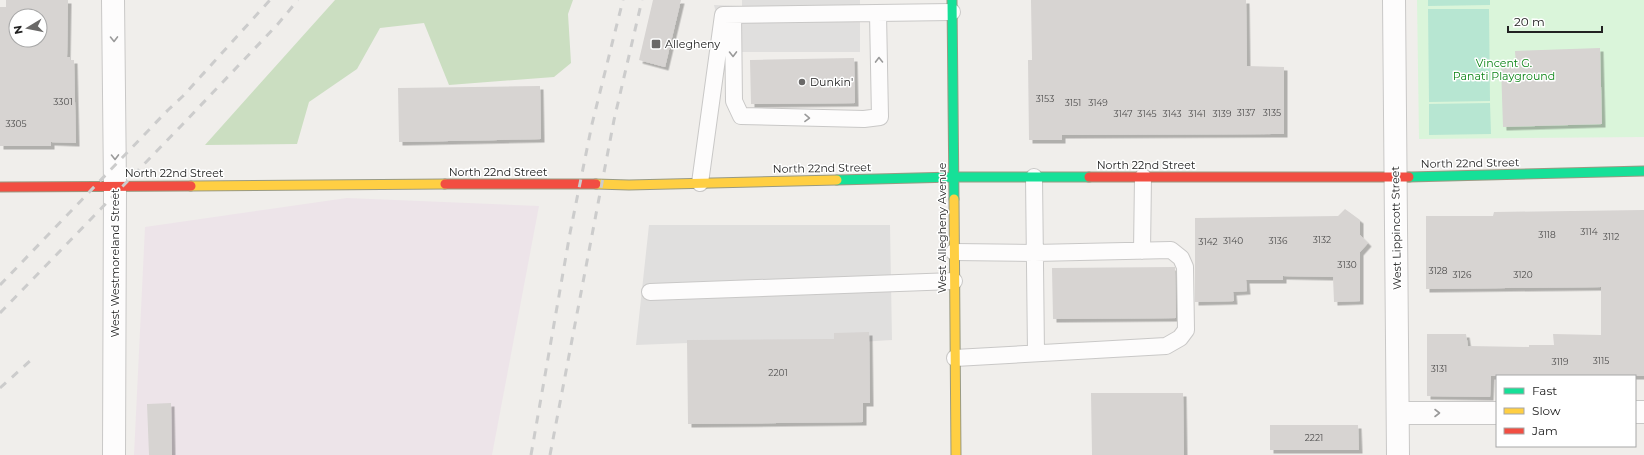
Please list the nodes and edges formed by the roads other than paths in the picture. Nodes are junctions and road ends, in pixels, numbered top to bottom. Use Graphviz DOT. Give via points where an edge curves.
graph roads {
  1 [pos="113,0"];
  2 [pos="1394,0"];
  3 [pos="952,6"];
  4 [pos="878,14"];
  5 [pos="733,15"];
  6 [pos="1644,171"];
  7 [pos="954,177"];
  8 [pos="1034,177"];
  9 [pos="1143,177"];
  10 [pos="1395,177"];
  11 [pos="700,183"];
  12 [pos="116,186"];
  13 [pos="0,187"];
  14 [pos="1142,251"];
  15 [pos="954,252"];
  16 [pos="1034,253"];
  17 [pos="954,281"];
  18 [pos="650,292"];
  19 [pos="1036,353"];
  20 [pos="955,358"];
  21 [pos="1398,413"];
  22 [pos="1496,413"];
  23 [pos="114,455"];
  24 [pos="956,455"];
  25 [pos="1398,455"];
  1 -- 12 [label="street, West Westmoreland Street, one-way"];
  2 -- 10 [label="street, West Lippincott Street"];
  3 -- 4 [label="lane"];
  3 -- 7 [label="street, West Allegheny Avenue"];
  4 -- 5 [label="lane"];
  5 -- 4 [label="lane, one-way" via="734,101 741,116 864,118 880,117"];
  5 -- 11 [label="lane" via="723,15"];
  6 -- 10 [label="street, North 22nd Street"];
  7 -- 8 [label="street, North 22nd Street"];
  7 -- 11 [label="street, North 22nd Street"];
  7 -- 15 [label="street, West Allegheny Avenue"];
  8 -- 9 [label="street, North 22nd Street"];
  8 -- 16 [label="lane"];
  9 -- 10 [label="street, North 22nd Street"];
  9 -- 14 [label="lane"];
  10 -- 21 [label="street, West Lippincott Street"];
  11 -- 12 [label="street, North 22nd Street"];
  12 -- 13 [label="street, North 22nd Street"];
  12 -- 23 [label="street, West Westmoreland Street"];
  14 -- 16 [label="lane"];
  14 -- 19 [label="lane" via="1171,250 1181,258 1185,267 1186,330 1180,338 1166,346"];
  15 -- 16 [label="lane"];
  15 -- 17 [label="street, West Allegheny Avenue"];
  16 -- 19 [label="lane"];
  17 -- 18 [label="lane"];
  17 -- 20 [label="street, West Allegheny Avenue"];
  19 -- 20 [label="lane"];
  20 -- 24 [label="street, West Allegheny Avenue"];
  21 -- 22 [label="street, one-way"];
  21 -- 25 [label="street, West Lippincott Street"];
}
